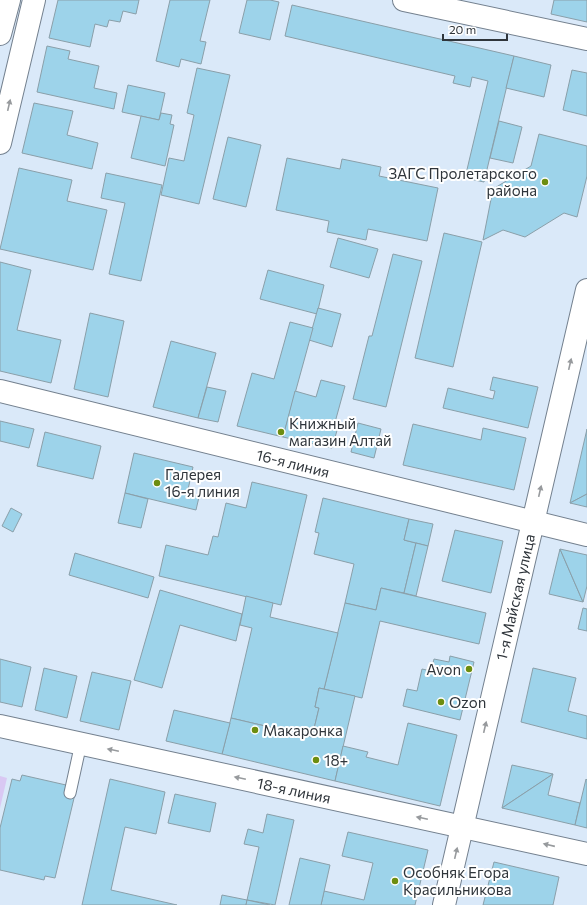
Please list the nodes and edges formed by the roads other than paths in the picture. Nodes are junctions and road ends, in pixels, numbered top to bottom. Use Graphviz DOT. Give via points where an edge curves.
graph roads {
  1 [pos="9,0"];
  2 [pos="34,0"];
  3 [pos="404,0"];
  4 [pos="0,34"];
  5 [pos="587,39"];
  6 [pos="0,143"];
  7 [pos="587,290"];
  8 [pos="0,392"];
  9 [pos="532,521"];
  10 [pos="587,535"];
  11 [pos="0,726"];
  12 [pos="81,743"];
  13 [pos="70,792"];
  14 [pos="462,826"];
  15 [pos="587,854"];
  16 [pos="444,905"];
  1 -- 4 [label="street"];
  6 -- 2 [label="street, one-way"];
  3 -- 5 [label="street"];
  9 -- 7 [label="street, 1-я Майская улица, one-way"];
  8 -- 9 [label="street, 16-я линия"];
  9 -- 10 [label="street, 16-я линия"];
  14 -- 9 [label="street, 1-я Майская улица, one-way"];
  11 -- 12 [label="street, 18-я линия"];
  12 -- 13 [label="lane"];
  14 -- 12 [label="street, 18-я линия, one-way"];
  15 -- 14 [label="street, 18-я линия, one-way"];
  16 -- 14 [label="street, 1-я Майская улица, one-way"];
}
